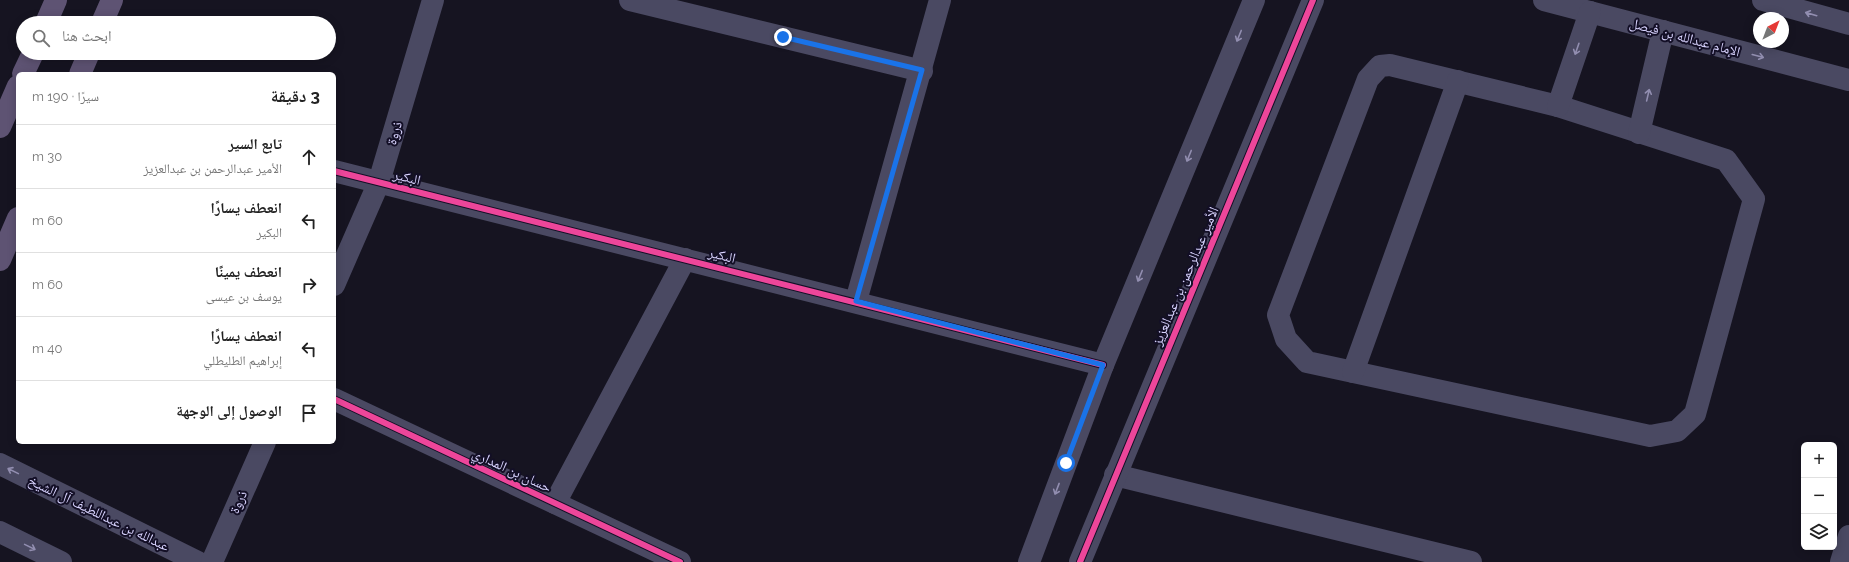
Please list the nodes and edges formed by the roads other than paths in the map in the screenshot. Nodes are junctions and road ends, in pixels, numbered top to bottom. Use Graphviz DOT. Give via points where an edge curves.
graph roads {
  1 [pos="56,0"];
  2 [pos="112,0"];
  3 [pos="433,0"];
  4 [pos="630,0"];
  5 [pos="940,0"];
  6 [pos="1254,0"];
  7 [pos="1313,0"];
  8 [pos="1544,0"];
  9 [pos="1763,0"];
  10 [pos="1590,12"];
  11 [pos="49,16"];
  12 [pos="105,16"];
  13 [pos="1849,24"];
  14 [pos="1663,31"];
  15 [pos="30,60"];
  16 [pos="86,60"];
  17 [pos="922,70"];
  18 [pos="24,72"];
  19 [pos="81,72"];
  20 [pos="1849,80"];
  21 [pos="1458,81"];
  22 [pos="16,91"];
  23 [pos="1558,106"];
  24 [pos="0,127"];
  25 [pos="1639,133"];
  26 [pos="336,171"];
  27 [pos="379,182"];
  28 [pos="16,223"];
  29 [pos="685,259"];
  30 [pos="0,260"];
  31 [pos="336,280"];
  32 [pos="856,301"];
  33 [pos="1103,365"];
  34 [pos="1353,372"];
  35 [pos="336,400"];
  36 [pos="264,444"];
  37 [pos="0,464"];
  38 [pos="1116,475"];
  39 [pos="555,503"];
  40 [pos="0,532"];
  41 [pos="1849,536"];
  42 [pos="61,562"];
  43 [pos="198,562"];
  44 [pos="212,562"];
  45 [pos="680,562"];
  46 [pos="1029,562"];
  47 [pos="1080,562"];
  48 [pos="1471,562"];
  49 [pos="1841,562"];
  1 -- 11 [label="main road"];
  2 -- 12 [label="main road"];
  3 -- 27 [label="street, ذروة"];
  4 -- 17 [label="street"];
  5 -- 17 [label="street"];
  6 -- 33 [label="street, one-way"];
  7 -- 38 [label="street, الأمير عبدالرحمن بن عبدالعزيز"];
  8 -- 10 [label="street, الإمام عبدالله بن فيصل"];
  13 -- 9 [label="street, one-way"];
  10 -- 14 [label="street, الإمام عبدالله بن فيصل"];
  10 -- 23 [label="street, one-way"];
  14 -- 20 [label="street, الإمام عبدالله بن فيصل, one-way"];
  25 -- 14 [label="street, one-way"];
  15 -- 18 [label="main road"];
  16 -- 19 [label="main road"];
  17 -- 32 [label="street"];
  21 -- 23 [label="street"];
  21 -- 34 [label="street"];
  21 -- 34 [label="street" via="1390,65 1380,66 1368,79 1278,315 1286,339 1307,362"];
  22 -- 24 [label="main road"];
  23 -- 25 [label="street"];
  25 -- 34 [label="street" via="1726,160 1754,200 1695,414 1678,431 1650,436"];
  26 -- 27 [label="street, البكير"];
  27 -- 29 [label="street, البكير"];
  27 -- 31 [label="street, ذروة"];
  28 -- 30 [label="main road"];
  29 -- 32 [label="street, البكير"];
  29 -- 39 [label="street"];
  32 -- 33 [label="street, البكير"];
  33 -- 46 [label="street, one-way"];
  35 -- 39 [label="street, حسان بن المداري"];
  36 -- 44 [label="street, ذروة"];
  43 -- 37 [label="street, عبدالله بن عبداللطيف آل الشيخ, one-way"];
  38 -- 47 [label="street, الأمير عبدالرحمن بن عبدالعزيز"];
  38 -- 48 [label="street"];
  39 -- 45 [label="street, حسان بن المداري"];
  40 -- 42 [label="street, one-way"];
  41 -- 49 [label="street"];
}
